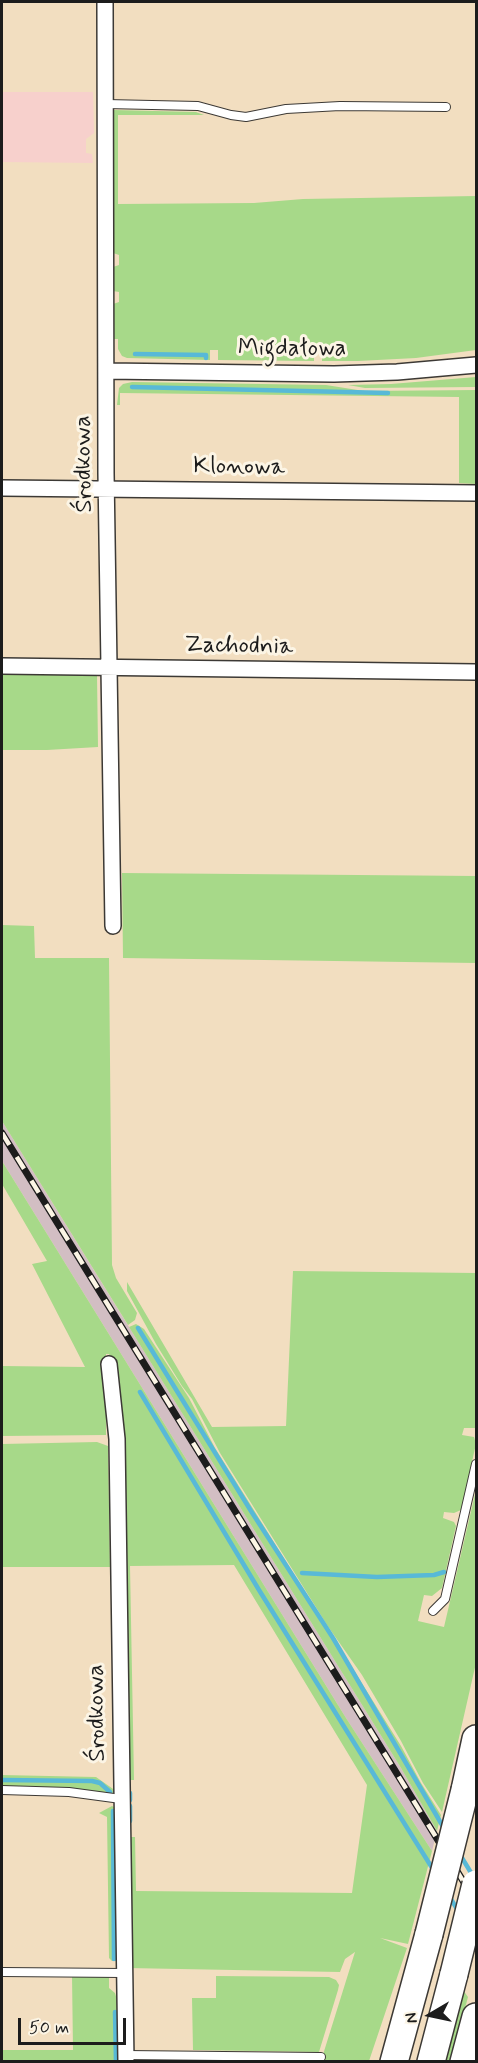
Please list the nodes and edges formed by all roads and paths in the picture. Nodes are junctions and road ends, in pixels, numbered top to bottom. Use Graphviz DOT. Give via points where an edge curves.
graph roads {
  1 [pos="105,2"];
  2 [pos="106,104"];
  3 [pos="446,107"];
  4 [pos="477,365"];
  5 [pos="106,371"];
  6 [pos="2,488"];
  7 [pos="107,489"];
  8 [pos="477,493"];
  9 [pos="2,666"];
  10 [pos="108,668"];
  11 [pos="477,672"];
  12 [pos="112,926"];
  13 [pos="109,1365"];
  14 [pos="477,1464"];
  15 [pos="433,1611"];
  16 [pos="477,1739"];
  17 [pos="2,1790"];
  18 [pos="121,1799"];
  19 [pos="477,1884"];
  20 [pos="2,1972"];
  21 [pos="123,1973"];
  22 [pos="477,2017"];
  23 [pos="321,2057"];
  24 [pos="126,2058"];
  25 [pos="394,2061"];
  26 [pos="430,2061"];
  27 [pos="464,2061"];
  1 -- 2 [label="street, Środkowa"];
  2 -- 3 [label="lane" via="198,106 246,117 331,106"];
  2 -- 5 [label="street, Środkowa"];
  4 -- 5 [label="street, Migdałowa" via="334,374"];
  5 -- 7 [label="street, Środkowa"];
  6 -- 7 [label="street, Klonowa"];
  7 -- 8 [label="street, Klonowa"];
  7 -- 10 [label="street, Środkowa"];
  9 -- 10 [label="street, Zachodnia"];
  10 -- 11 [label="street, Zachodnia"];
  10 -- 12 [label="street, Środkowa"];
  13 -- 18 [label="street, Środkowa" via="117,1439"];
  14 -- 15 [label="lane" via="445,1599"];
  16 -- 25 [label="highway, bridge"];
  17 -- 18 [label="lane" via="69,1792"];
  18 -- 21 [label="street, Środkowa"];
  19 -- 26 [label="highway, bridge"];
  20 -- 21 [label="lane"];
  21 -- 24 [label="street, Środkowa"];
  22 -- 27 [label="highway"];
  23 -- 24 [label="lane"];
}
